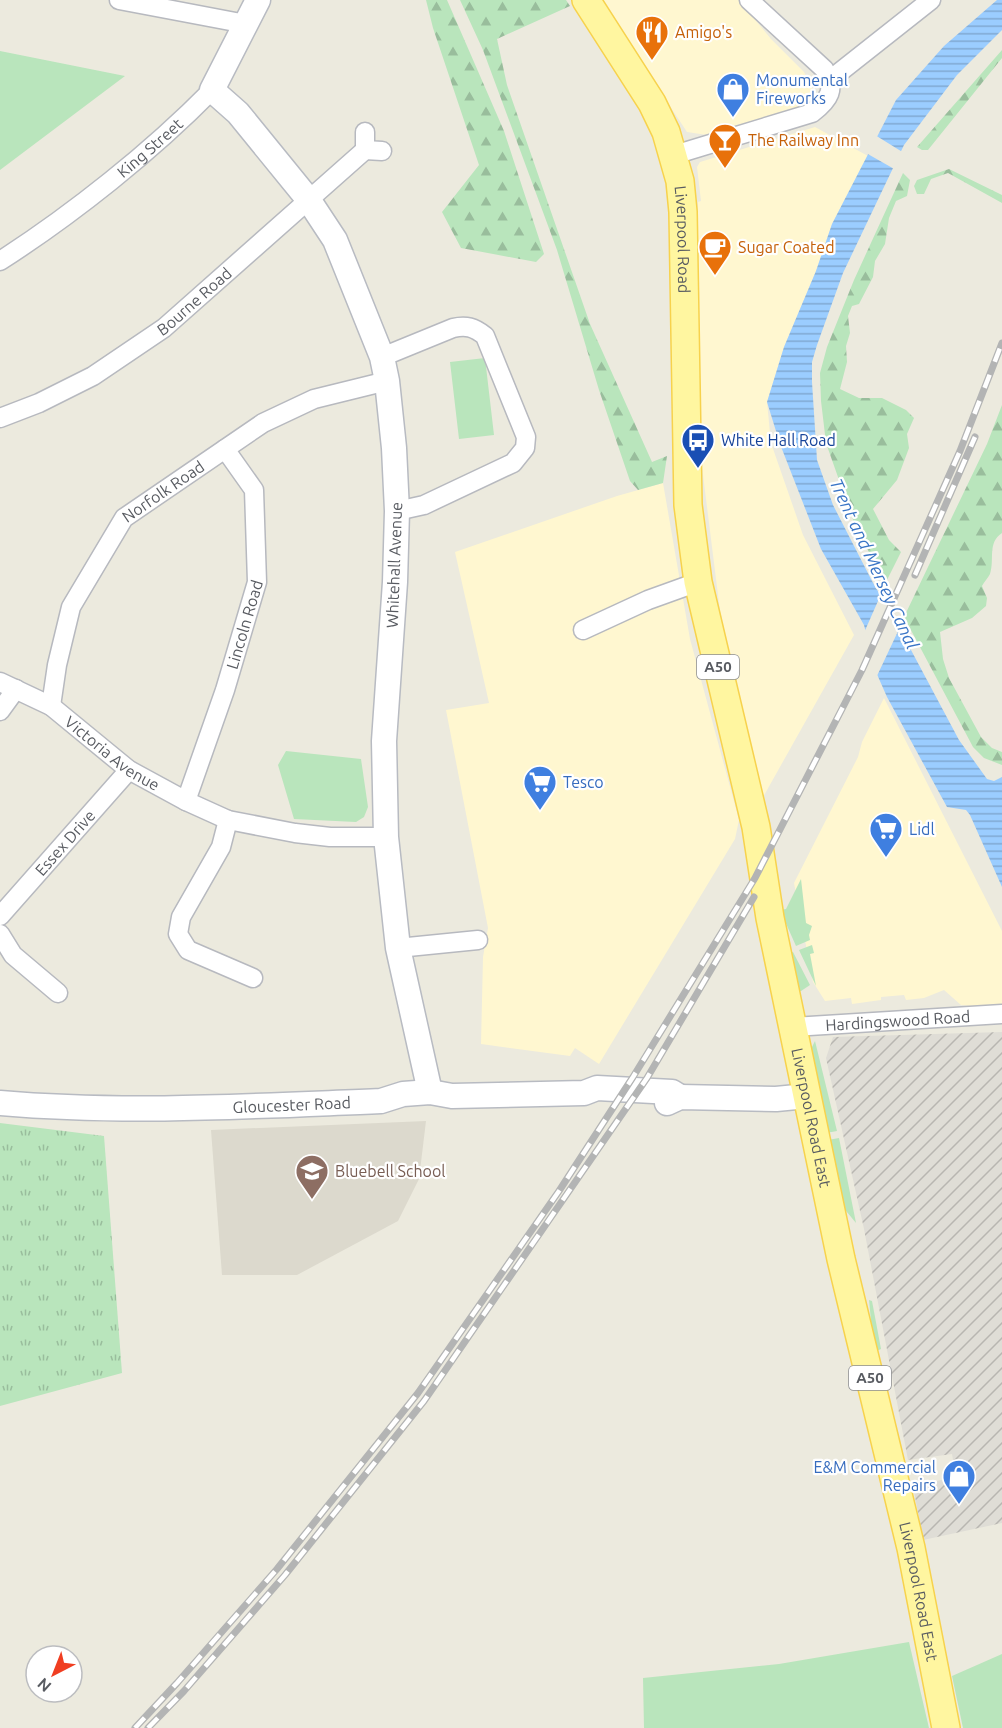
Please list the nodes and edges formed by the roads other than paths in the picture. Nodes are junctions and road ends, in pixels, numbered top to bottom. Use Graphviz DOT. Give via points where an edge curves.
graph roads {
  1 [pos="119,0"];
  2 [pos="258,0"];
  3 [pos="586,0"];
  4 [pos="749,0"];
  5 [pos="931,0"];
  6 [pos="246,24"];
  7 [pos="831,79"];
  8 [pos="212,90"];
  9 [pos="371,144"];
  10 [pos="674,155"];
  11 [pos="308,199"];
  12 [pos="0,261"];
  13 [pos="382,357"];
  14 [pos="387,381"];
  15 [pos="0,418"];
  16 [pos="225,450"];
  17 [pos="688,505"];
  18 [pos="397,511"];
  19 [pos="698,582"];
  20 [pos="583,630"];
  21 [pos="8,686"];
  22 [pos="51,706"];
  23 [pos="0,711"];
  24 [pos="129,770"];
  25 [pos="186,801"];
  26 [pos="228,820"];
  27 [pos="386,837"];
  28 [pos="0,916"];
  29 [pos="0,934"];
  30 [pos="478,940"];
  31 [pos="398,948"];
  32 [pos="253,978"];
  33 [pos="58,993"];
  34 [pos="1002,1014"];
  35 [pos="793,1027"];
  36 [pos="430,1092"];
  37 [pos="807,1096"];
  38 [pos="0,1103"];
  39 [pos="946,1728"];
  1 -- 6 [label="street"];
  2 -- 6 [label="street, King Street"];
  3 -- 10 [label="main road, Liverpool Road / A50" via="652,103"];
  4 -- 7 [label="street"];
  5 -- 7 [label="street"];
  6 -- 8 [label="street, King Street"];
  7 -- 10 [label="street" via="824,104 812,113"];
  8 -- 11 [label="street, Whitehall Avenue" via="238,112"];
  8 -- 12 [label="street, King Street" via="175,126 44,233"];
  9 -- 11 [label="street, Bourne Road"];
  10 -- 17 [label="main road, Liverpool Road / A50" via="683,212"];
  11 -- 13 [label="street, Whitehall Avenue" via="335,240"];
  11 -- 15 [label="street, Bourne Road" via="156,333 93,376"];
  13 -- 14 [label="street, Whitehall Avenue"];
  13 -- 18 [label="street" via="453,328 474,328 485,336 526,437 525,448 513,463 424,505"];
  14 -- 16 [label="street, Norfolk Road" via="314,399 263,423"];
  14 -- 18 [label="street, Whitehall Avenue"];
  16 -- 22 [label="street, Norfolk Road" via="124,518 71,608"];
  16 -- 25 [label="street, Lincoln Road" via="254,490 257,582"];
  17 -- 19 [label="main road, Liverpool Road East / A50"];
  18 -- 27 [label="street, Whitehall Avenue" via="384,741"];
  19 -- 20 [label="street"];
  19 -- 35 [label="main road, Liverpool Road East / A50" via="756,827"];
  21 -- 22 [label="street, Victoria Avenue"];
  21 -- 23 [label="street"];
  22 -- 24 [label="street, Victoria Avenue"];
  24 -- 25 [label="street, Victoria Avenue"];
  24 -- 28 [label="street, Essex Drive"];
  25 -- 26 [label="street, Victoria Avenue"];
  26 -- 27 [label="street, Victoria Avenue" via="330,837"];
  26 -- 32 [label="street" via="221,847 181,917 178,934 188,950"];
  27 -- 31 [label="street, Whitehall Avenue"];
  29 -- 33 [label="street" via="13,955"];
  30 -- 31 [label="street"];
  31 -- 36 [label="street, Whitehall Avenue"];
  34 -- 35 [label="street, Hardingswood Road"];
  35 -- 37 [label="main road, Liverpool Road East / A50"];
  36 -- 37 [label="street, Gloucester Road" via="452,1096 584,1093 597,1088 672,1092 680,1097"];
  36 -- 38 [label="street, Gloucester Road" via="381,1101 221,1108 127,1110"];
  37 -- 39 [label="main road, Liverpool Road East / A50" via="841,1259 911,1548"];
}
